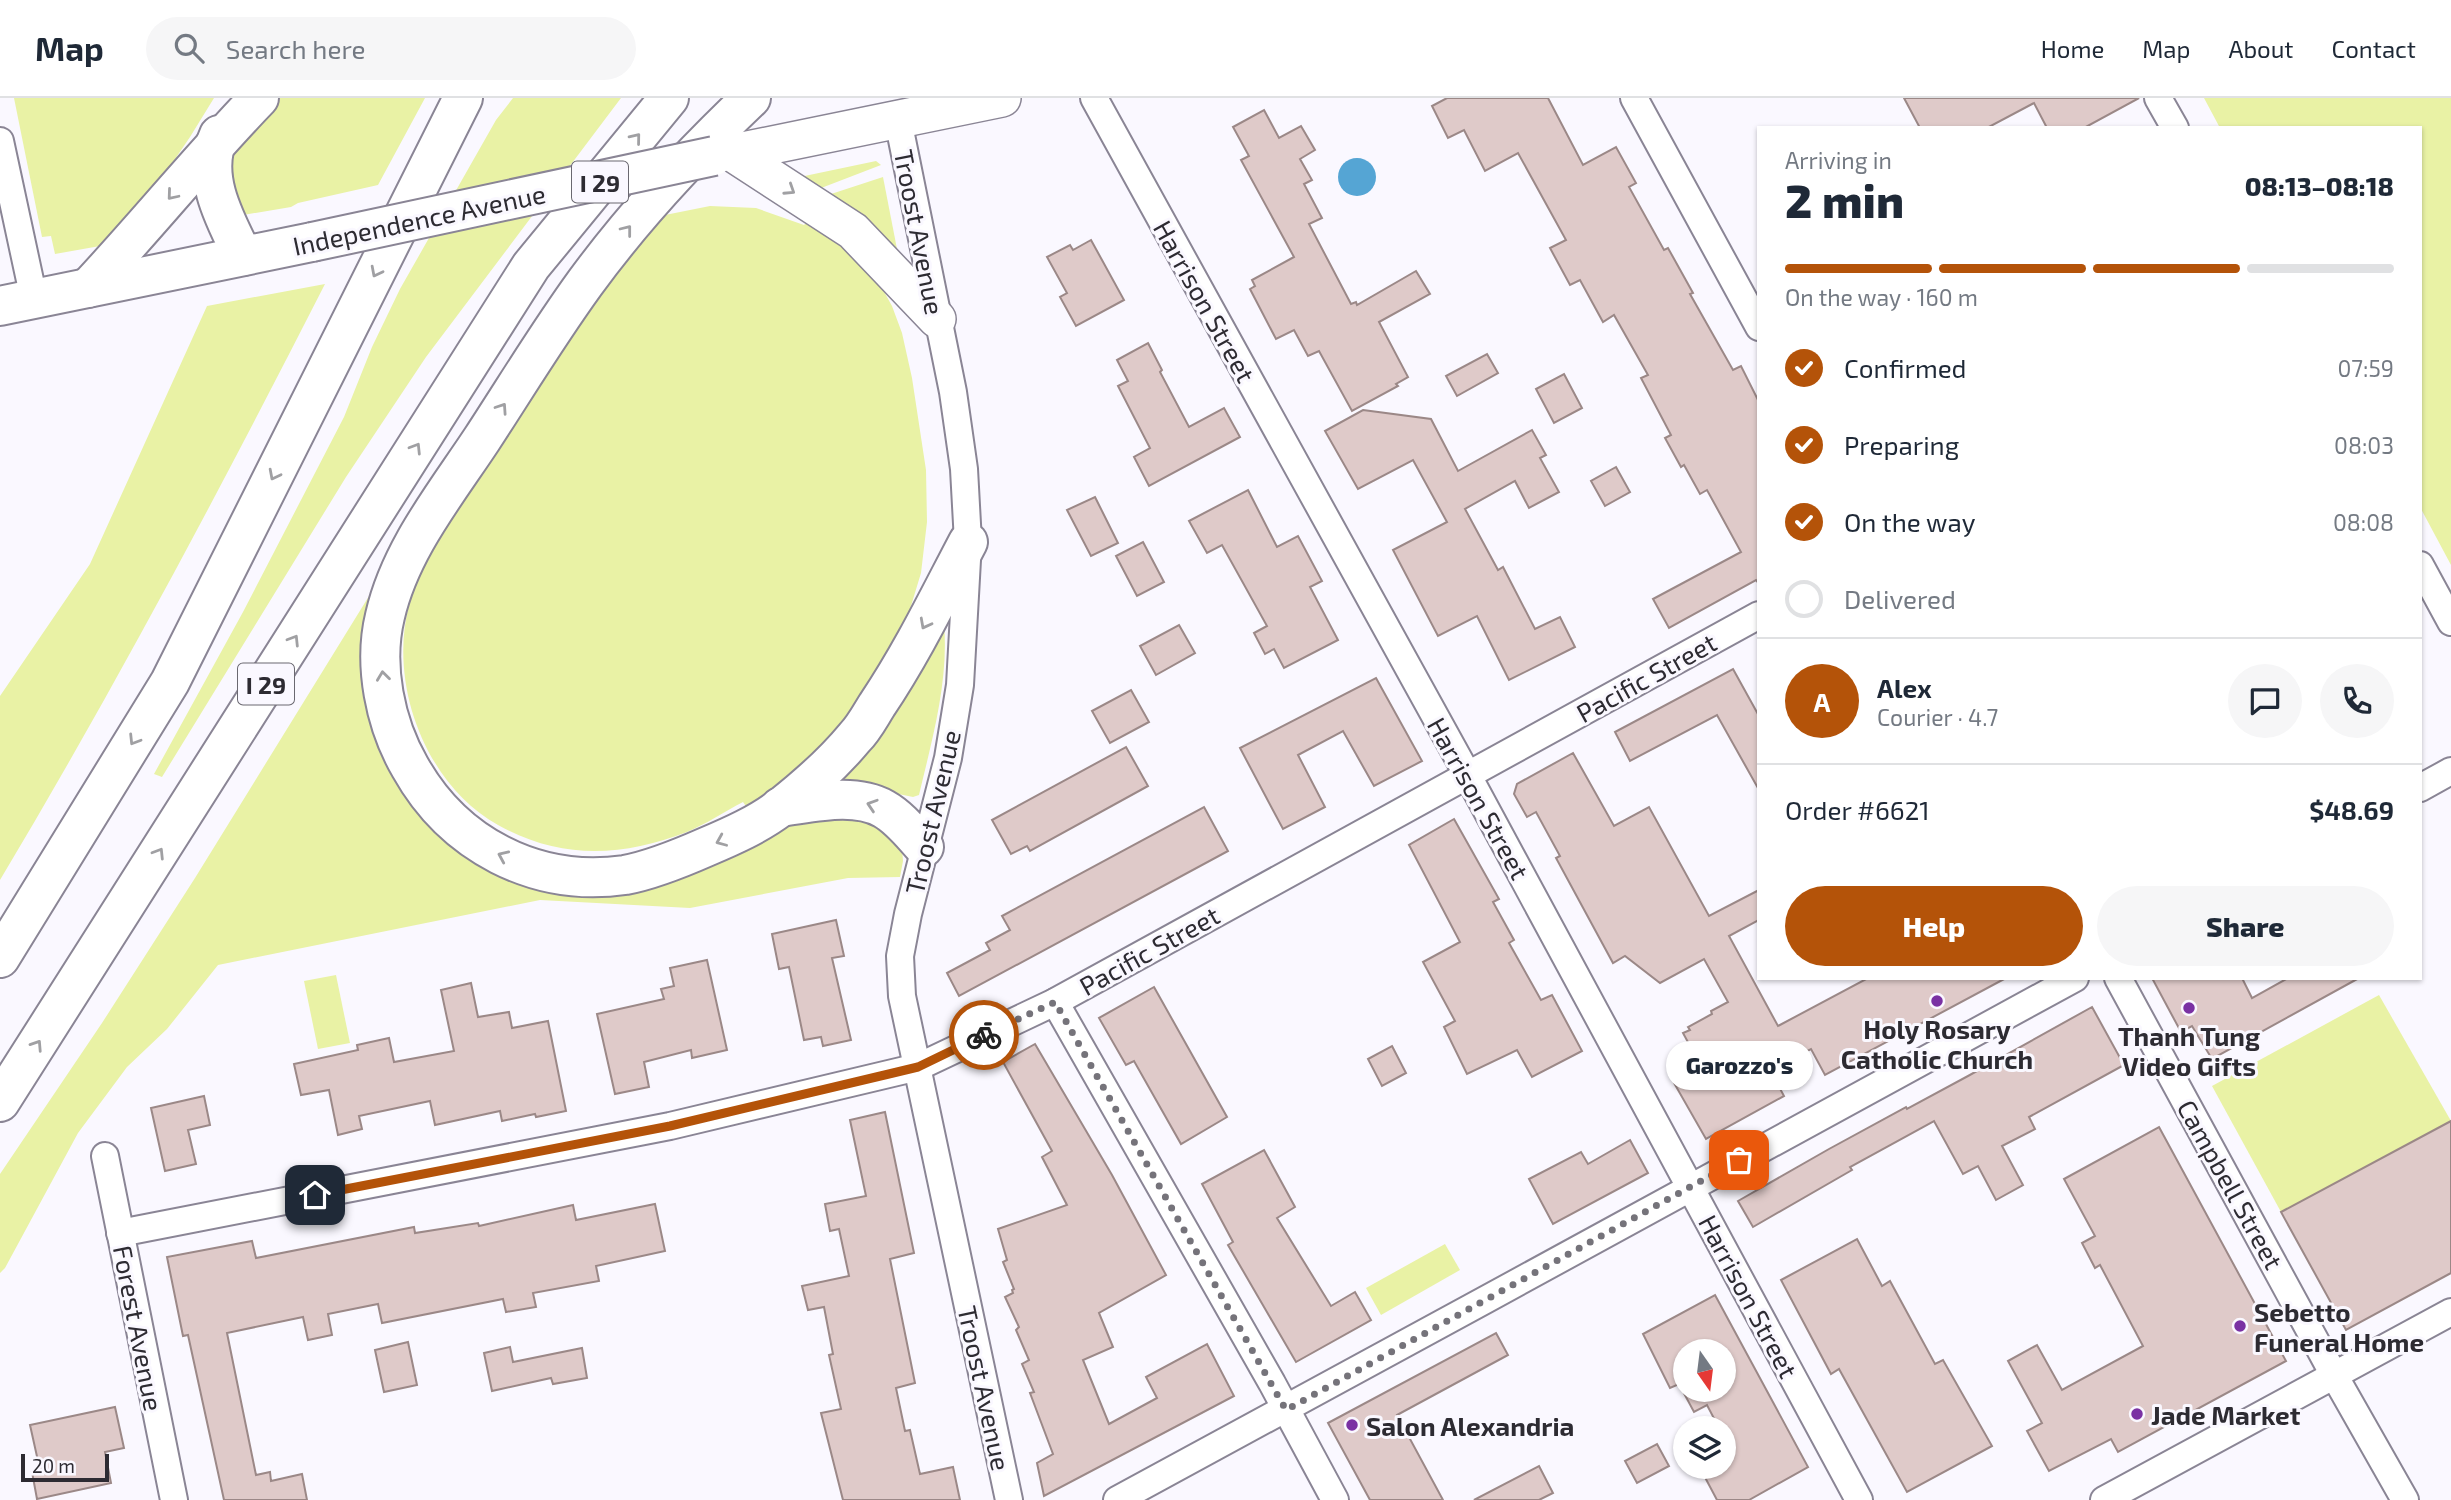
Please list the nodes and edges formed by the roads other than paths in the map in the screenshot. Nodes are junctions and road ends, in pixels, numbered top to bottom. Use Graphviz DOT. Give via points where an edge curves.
graph roads {
  1 [pos="237,98"];
  2 [pos="259,98"];
  3 [pos="463,98"];
  4 [pos="493,98"];
  5 [pos="669,98"];
  6 [pos="751,98"];
  7 [pos="1002,98"];
  8 [pos="1094,98"];
  9 [pos="1634,98"];
  10 [pos="2158,98"];
  11 [pos="898,120"];
  12 [pos="2174,126"];
  13 [pos="0,141"];
  14 [pos="216,143"];
  15 [pos="439,145"];
  16 [pos="723,154"];
  17 [pos="243,256"];
  18 [pos="88,288"];
  19 [pos="17,303"];
  20 [pos="937,319"];
  21 [pos="1757,323"];
  22 [pos="968,542"];
  23 [pos="2422,569"];
  24 [pos="1757,616"];
  25 [pos="2451,622"];
  26 [pos="2451,771"];
  27 [pos="1467,774"];
  28 [pos="2422,787"];
  29 [pos="780,807"];
  30 [pos="924,847"];
  31 [pos="0,958"];
  32 [pos="2071,980"];
  33 [pos="2119,980"];
  34 [pos="1055,1002"];
  35 [pos="918,1067"];
  36 [pos="0,1102"];
  37 [pos="105,1156"];
  38 [pos="1690,1187"];
  39 [pos="120,1233"];
  40 [pos="2451,1312"];
  41 [pos="2334,1376"];
  42 [pos="1286,1410"];
  43 [pos="174,1500"];
  44 [pos="1009,1500"];
  45 [pos="1117,1500"];
  46 [pos="1335,1500"];
  47 [pos="1859,1500"];
  48 [pos="2104,1500"];
  49 [pos="2405,1500"];
  1 -- 14 [label="main road"];
  2 -- 14 [label="main road"];
  3 -- 15 [label="main road"];
  4 -- 15 [label="main road"];
  36 -- 5 [label="main road, I 29, one-way" via="531,266"];
  29 -- 6 [label="main road, one-way" via="736,835 626,874 579,877 532,869 487,849 450,822 423,791 399,748 386,708 381,660 384,618 400,570 427,522 585,284 652,198"];
  7 -- 11 [label="main road, Independence Avenue"];
  8 -- 27 [label="street, Harrison Street"];
  9 -- 21 [label="street"];
  10 -- 12 [label="street"];
  11 -- 16 [label="main road, Independence Avenue"];
  11 -- 20 [label="street, Troost Avenue"];
  13 -- 19 [label="street"];
  14 -- 17 [label="main road" via="213,174 219,208"];
  14 -- 18 [label="main road, one-way"];
  15 -- 31 [label="main road, one-way" via="170,682"];
  16 -- 17 [label="main road, Independence Avenue, bridge"];
  16 -- 20 [label="main road, one-way" via="853,231"];
  17 -- 18 [label="main road, Independence Avenue"];
  18 -- 19 [label="main road, Independence Avenue"];
  20 -- 22 [label="street, Troost Avenue" via="964,469"];
  22 -- 29 [label="main road, one-way" via="893,682 857,736"];
  22 -- 30 [label="street, Troost Avenue" via="960,685 948,758"];
  23 -- 25 [label="street"];
  24 -- 27 [label="street, Pacific Street"];
  26 -- 28 [label="street"];
  27 -- 34 [label="street, Pacific Street"];
  27 -- 38 [label="street, Harrison Street"];
  30 -- 29 [label="main road, one-way" via="883,808 858,801"];
  30 -- 35 [label="street, Troost Avenue" via="900,956 902,996"];
  32 -- 38 [label="street"];
  33 -- 41 [label="street, Campbell Street"];
  34 -- 35 [label="street, Pacific Street"];
  34 -- 42 [label="street"];
  35 -- 39 [label="street, Pacific Street" via="670,1126"];
  35 -- 44 [label="street, Troost Avenue"];
  37 -- 39 [label="street, Forest Avenue"];
  38 -- 42 [label="street"];
  38 -- 47 [label="street, Harrison Street"];
  39 -- 43 [label="street, Forest Avenue"];
  40 -- 41 [label="street"];
  41 -- 48 [label="street"];
  41 -- 49 [label="street, Campbell Street"];
  42 -- 45 [label="street"];
  42 -- 46 [label="street"];
}
